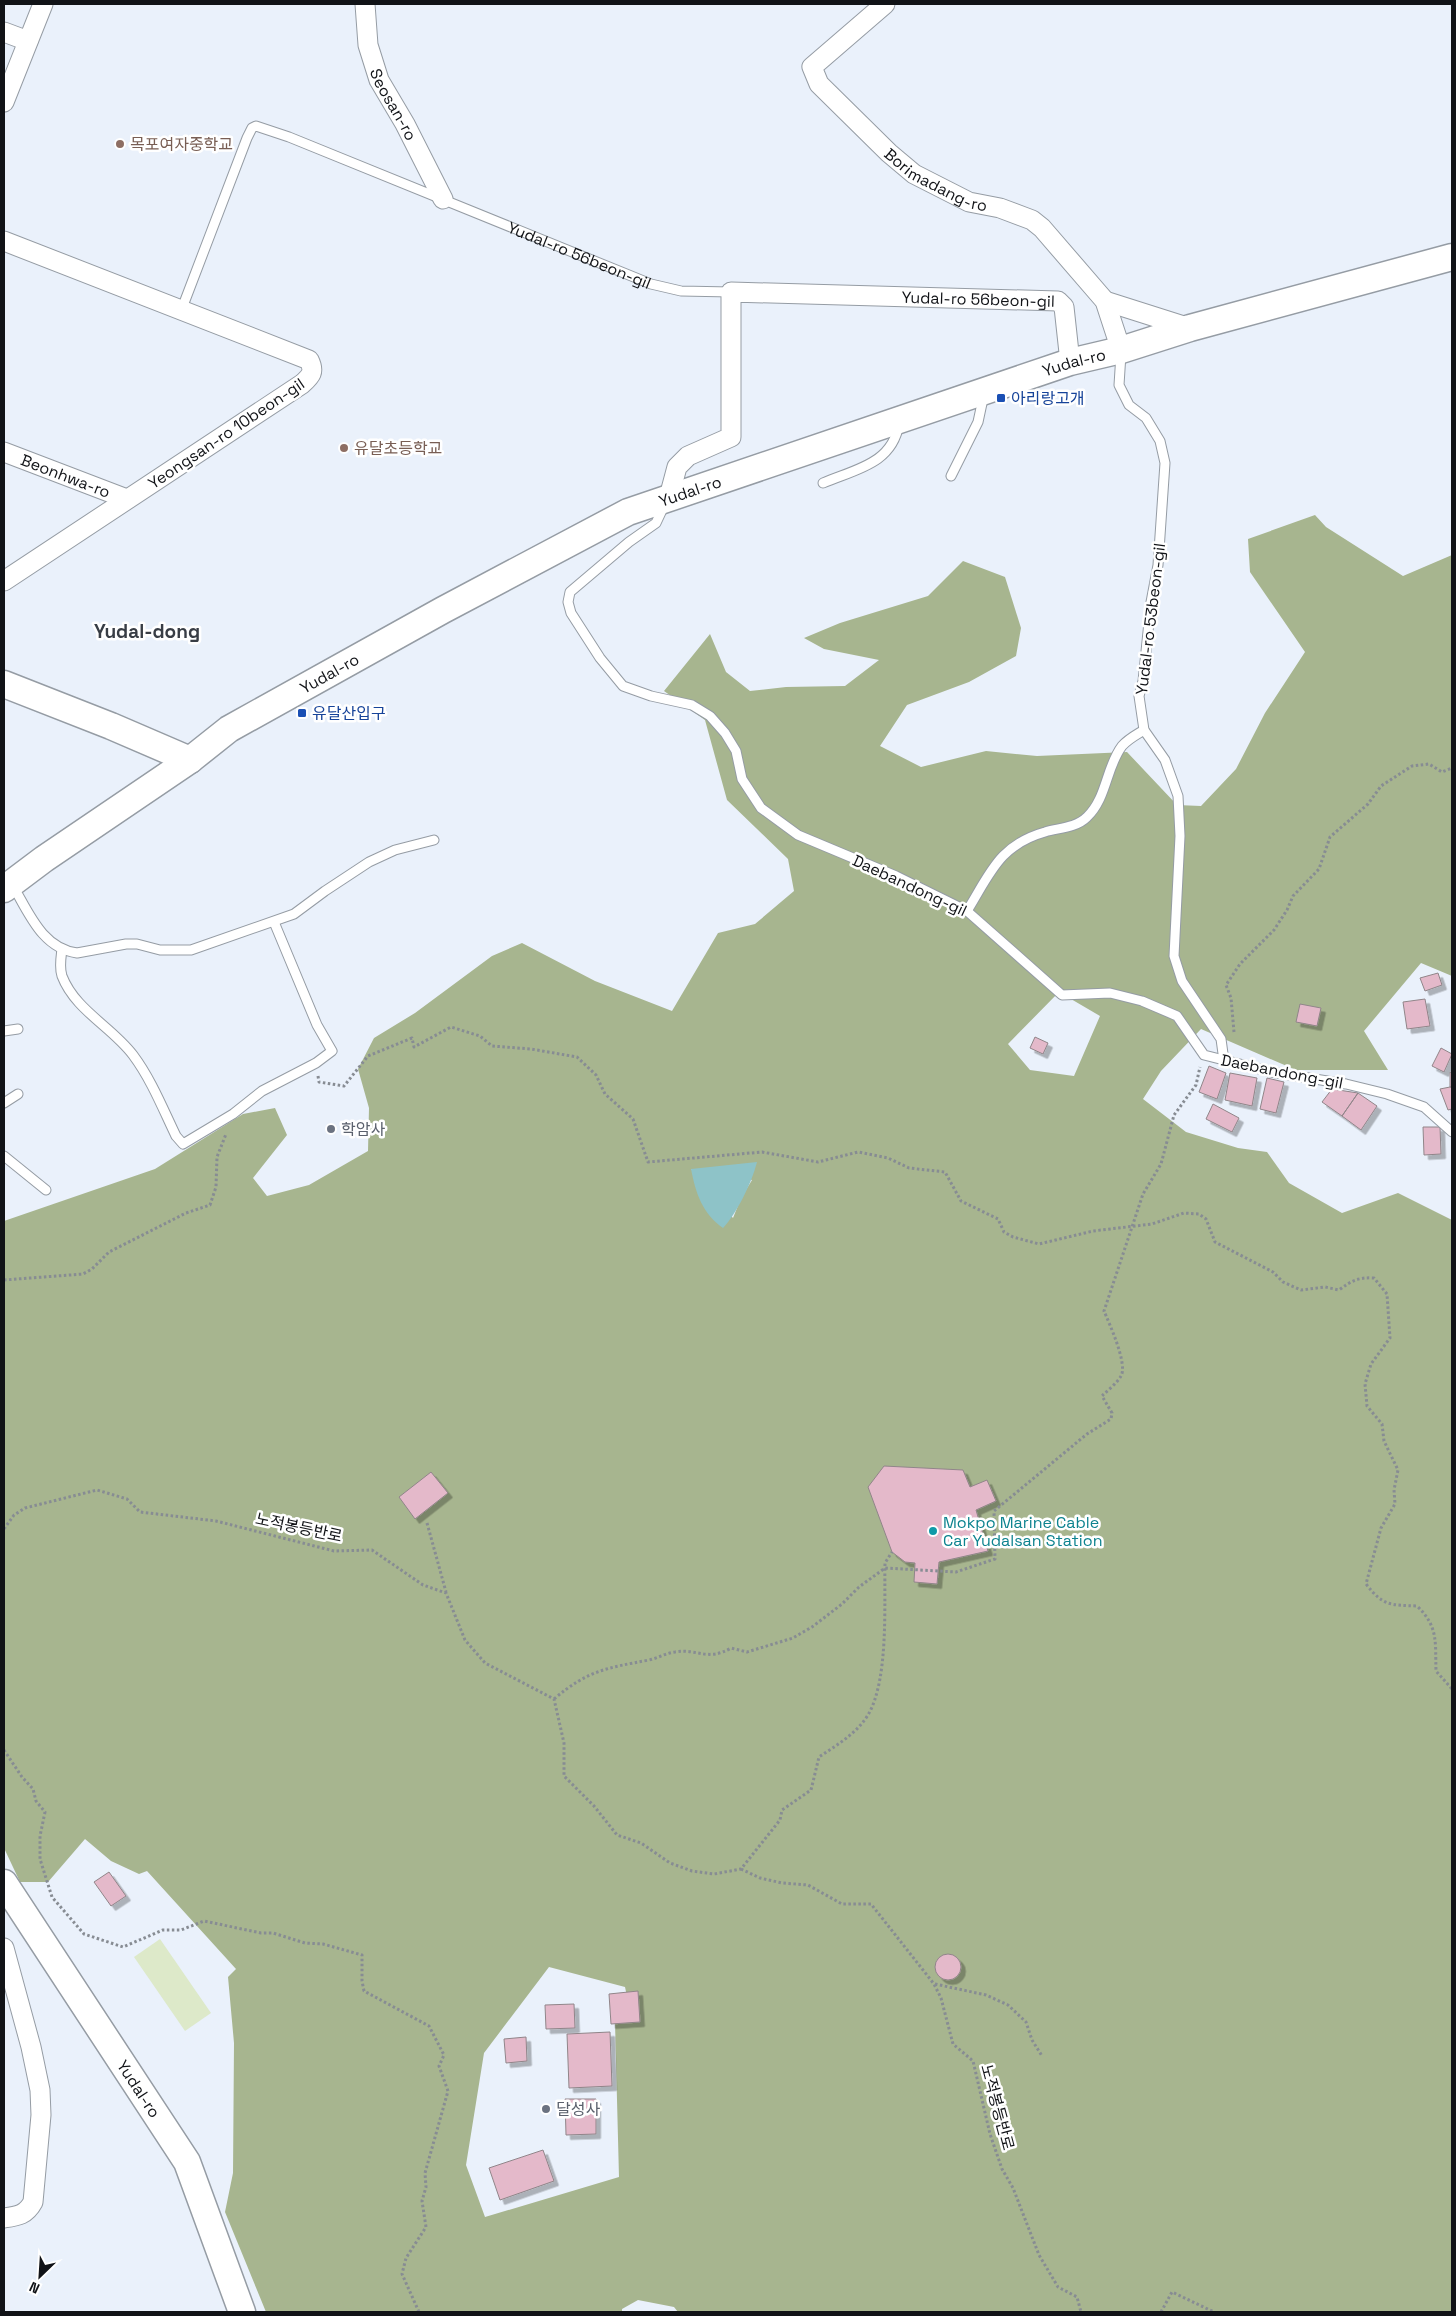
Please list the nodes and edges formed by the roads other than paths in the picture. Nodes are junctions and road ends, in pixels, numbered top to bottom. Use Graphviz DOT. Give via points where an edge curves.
graph roads {
  1 [pos="43,4"];
  2 [pos="365,4"];
  3 [pos="885,4"];
  4 [pos="4,32"];
  5 [pos="28,41"];
  6 [pos="4,102"];
  7 [pos="443,199"];
  8 [pos="4,241"];
  9 [pos="1452,257"];
  10 [pos="730,292"];
  11 [pos="1105,301"];
  12 [pos="181,311"];
  13 [pos="1190,328"];
  14 [pos="1121,350"];
  15 [pos="1070,362"];
  16 [pos="985,391"];
  17 [pos="900,419"];
  18 [pos="4,452"];
  19 [pos="951,476"];
  20 [pos="823,484"];
  21 [pos="669,497"];
  22 [pos="127,499"];
  23 [pos="4,581"];
  24 [pos="4,684"];
  25 [pos="1144,730"];
  26 [pos="190,760"];
  27 [pos="434,840"];
  28 [pos="7,886"];
  29 [pos="968,911"];
  30 [pos="274,922"];
  31 [pos="62,949"];
  32 [pos="18,1029"];
  33 [pos="4,1031"];
  34 [pos="1224,1061"];
  35 [pos="18,1094"];
  36 [pos="4,1103"];
  37 [pos="1452,1132"];
  38 [pos="4,1156"];
  39 [pos="46,1190"];
  40 [pos="6,1892"];
  41 [pos="4,1948"];
  42 [pos="4,2218"];
  43 [pos="242,2312"];
  1 -- 5 [label="street"];
  2 -- 7 [label="street, Seosan-ro" via="368,45 379,80"];
  3 -- 11 [label="street, Borimadang-ro" via="812,67 819,84 889,154 914,174 968,202 1000,208 1032,220 1057,244"];
  4 -- 5 [label="street"];
  5 -- 6 [label="street"];
  7 -- 10 [label="lane, Yudal-ro 56beon-gil" via="651,284 681,290"];
  7 -- 12 [label="lane, Yudal-ro 56beon-gil" via="256,126 246,138"];
  8 -- 12 [label="street, Yeongsan-ro 10beon-gil"];
  9 -- 13 [label="street, Yudal-ro"];
  10 -- 15 [label="street, Yudal-ro 56beon-gil" via="1058,301 1064,308"];
  10 -- 21 [label="street" via="731,437 688,456 677,467"];
  11 -- 13 [label="street"];
  11 -- 14 [label="street, Borimadang-ro"];
  12 -- 22 [label="street, Yeongsan-ro 10beon-gil" via="309,360 312,374 302,384"];
  13 -- 14 [label="street, Yudal-ro"];
  14 -- 15 [label="street, Yudal-ro"];
  14 -- 25 [label="lane, Yudal-ro 53beon-gil" via="1119,386 1128,405 1146,418 1160,441 1164,463 1158,565 1139,696"];
  15 -- 16 [label="street, Yudal-ro"];
  16 -- 17 [label="street, Yudal-ro"];
  16 -- 19 [label="lane" via="978,422"];
  17 -- 20 [label="lane" via="897,436 884,456"];
  17 -- 21 [label="street, Yudal-ro"];
  18 -- 22 [label="street, Beonhwa-ro"];
  21 -- 26 [label="street, Yudal-ro" via="628,512 443,610 229,729"];
  21 -- 29 [label="lane, Daebandong-gil" via="656,523 570,592 571,613 600,658 623,686 692,705 710,716 736,750 742,779 761,808 798,835 896,876"];
  22 -- 23 [label="street, Yeongsan-ro 10beon-gil"];
  24 -- 26 [label="street"];
  25 -- 29 [label="lane" via="1123,745 1101,797 1087,818 1016,843 997,861"];
  25 -- 34 [label="lane, Yudal-ro 53beon-gil" via="1165,760 1178,796 1180,836 1174,956 1182,981 1221,1039"];
  26 -- 28 [label="street, Yudal-ro"];
  27 -- 30 [label="lane" via="396,850 369,862 302,910"];
  28 -- 31 [label="lane" via="40,932"];
  29 -- 34 [label="lane, Daebandong-gil" via="1062,995 1110,993 1142,1001 1177,1016 1203,1054"];
  30 -- 31 [label="lane" via="191,950 160,950 137,944 76,953"];
  30 -- 31 [label="lane" via="332,1051 262,1091 233,1114 183,1144 132,1054 81,1004 68,986 61,970"];
  32 -- 33 [label="lane"];
  34 -- 37 [label="lane, Daebandong-gil" via="1387,1094 1424,1107"];
  35 -- 36 [label="lane"];
  38 -- 39 [label="lane"];
  40 -- 43 [label="street, Yudal-ro" via="188,2162"];
  41 -- 42 [label="street" via="31,2047 40,2090 41,2115 33,2202 22,2215"];
}
